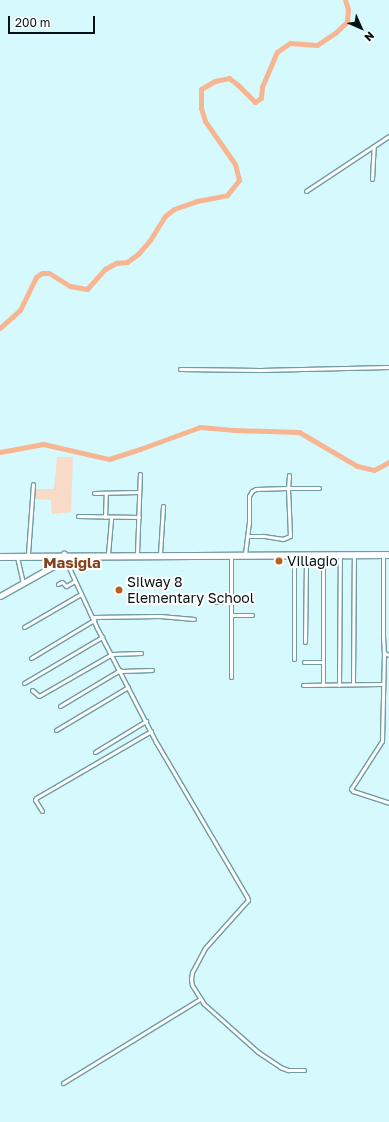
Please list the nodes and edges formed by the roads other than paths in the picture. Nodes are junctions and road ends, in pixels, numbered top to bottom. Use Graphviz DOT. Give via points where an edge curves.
graph roads {
  1 [pos="389,136"];
  2 [pos="374,146"];
  3 [pos="372,179"];
  4 [pos="306,191"];
  5 [pos="389,367"];
  6 [pos="180,369"];
  7 [pos="140,474"];
  8 [pos="289,475"];
  9 [pos="33,484"];
  10 [pos="288,488"];
  11 [pos="319,488"];
  12 [pos="139,492"];
  13 [pos="94,493"];
  14 [pos="106,493"];
  15 [pos="163,506"];
  16 [pos="78,516"];
  17 [pos="105,517"];
  18 [pos="139,517"];
  19 [pos="111,518"];
  20 [pos="248,536"];
  21 [pos="0,554"];
  22 [pos="28,554"];
  23 [pos="108,554"];
  24 [pos="137,554"];
  25 [pos="160,554"];
  26 [pos="245,554"];
  27 [pos="323,554"];
  28 [pos="340,554"];
  29 [pos="354,554"];
  30 [pos="386,554"];
  31 [pos="306,555"];
  32 [pos="64,556"];
  33 [pos="231,556"];
  34 [pos="294,556"];
  35 [pos="0,557"];
  36 [pos="17,557"];
  37 [pos="75,581"];
  38 [pos="23,582"];
  39 [pos="58,584"];
  40 [pos="81,594"];
  41 [pos="0,596"];
  42 [pos="216,602"];
  43 [pos="231,602"];
  44 [pos="231,615"];
  45 [pos="252,615"];
  46 [pos="93,618"];
  47 [pos="194,619"];
  48 [pos="24,627"];
  49 [pos="102,637"];
  50 [pos="305,642"];
  51 [pos="141,653"];
  52 [pos="384,653"];
  53 [pos="112,654"];
  54 [pos="389,655"];
  55 [pos="31,658"];
  56 [pos="294,659"];
  57 [pos="304,662"];
  58 [pos="323,662"];
  59 [pos="152,670"];
  60 [pos="120,671"];
  61 [pos="231,677"];
  62 [pos="24,683"];
  63 [pos="322,684"];
  64 [pos="353,684"];
  65 [pos="382,684"];
  66 [pos="303,685"];
  67 [pos="339,685"];
  68 [pos="128,687"];
  69 [pos="32,690"];
  70 [pos="60,706"];
  71 [pos="146,721"];
  72 [pos="56,730"];
  73 [pos="151,731"];
  74 [pos="95,752"];
  75 [pos="389,803"];
  76 [pos="42,811"];
  77 [pos="200,999"];
  78 [pos="304,1070"];
  79 [pos="63,1083"];
  1 -- 2 [label="street"];
  2 -- 3 [label="street"];
  2 -- 4 [label="street"];
  5 -- 6 [label="street"];
  7 -- 12 [label="street"];
  8 -- 10 [label="street"];
  9 -- 22 [label="street"];
  10 -- 11 [label="street"];
  10 -- 20 [label="street" via="256,489 252,492 249,496"];
  10 -- 20 [label="street" via="290,536"];
  12 -- 14 [label="street"];
  12 -- 18 [label="street"];
  13 -- 14 [label="street"];
  14 -- 17 [label="street"];
  15 -- 25 [label="street"];
  16 -- 17 [label="street"];
  17 -- 19 [label="street"];
  18 -- 19 [label="street"];
  18 -- 24 [label="street"];
  19 -- 23 [label="street"];
  20 -- 26 [label="street"];
  21 -- 22 [label="highway"];
  22 -- 32 [label="highway"];
  23 -- 24 [label="highway"];
  23 -- 32 [label="highway"];
  24 -- 25 [label="highway"];
  25 -- 26 [label="highway"];
  26 -- 31 [label="highway"];
  27 -- 28 [label="highway"];
  27 -- 31 [label="highway"];
  27 -- 58 [label="street"];
  28 -- 29 [label="highway"];
  28 -- 67 [label="street"];
  29 -- 30 [label="highway"];
  29 -- 64 [label="street"];
  30 -- 52 [label="street"];
  31 -- 34 [label="highway"];
  31 -- 50 [label="street"];
  32 -- 33 [label="highway"];
  32 -- 36 [label="highway"];
  32 -- 37 [label="street"];
  32 -- 38 [label="main road" via="59,563"];
  33 -- 34 [label="highway"];
  33 -- 43 [label="street"];
  34 -- 56 [label="street"];
  35 -- 36 [label="highway"];
  36 -- 38 [label="street"];
  37 -- 39 [label="street" via="66,586 62,582"];
  37 -- 40 [label="street"];
  38 -- 41 [label="main road"];
  40 -- 46 [label="street"];
  40 -- 48 [label="street"];
  42 -- 43 [label="street"];
  43 -- 44 [label="street"];
  44 -- 45 [label="street"];
  44 -- 61 [label="street"];
  46 -- 47 [label="street" via="160,616"];
  46 -- 49 [label="street"];
  46 -- 55 [label="street"];
  49 -- 53 [label="street"];
  49 -- 62 [label="street"];
  51 -- 53 [label="street"];
  52 -- 54 [label="street"];
  52 -- 65 [label="street"];
  53 -- 60 [label="street"];
  53 -- 69 [label="street" via="39,696"];
  57 -- 58 [label="street"];
  58 -- 63 [label="street"];
  59 -- 60 [label="street"];
  60 -- 68 [label="street"];
  60 -- 70 [label="street"];
  63 -- 66 [label="street"];
  63 -- 67 [label="street"];
  64 -- 65 [label="street"];
  64 -- 67 [label="street"];
  65 -- 75 [label="street" via="381,743 351,789"];
  68 -- 71 [label="street"];
  68 -- 72 [label="street"];
  71 -- 73 [label="street"];
  71 -- 74 [label="street"];
  73 -- 76 [label="street" via="36,798"];
  73 -- 77 [label="street" via="248,900 205,948 192,972 192,985"];
  77 -- 78 [label="street" via="230,1028 275,1064 288,1070"];
  77 -- 79 [label="street"];
}
